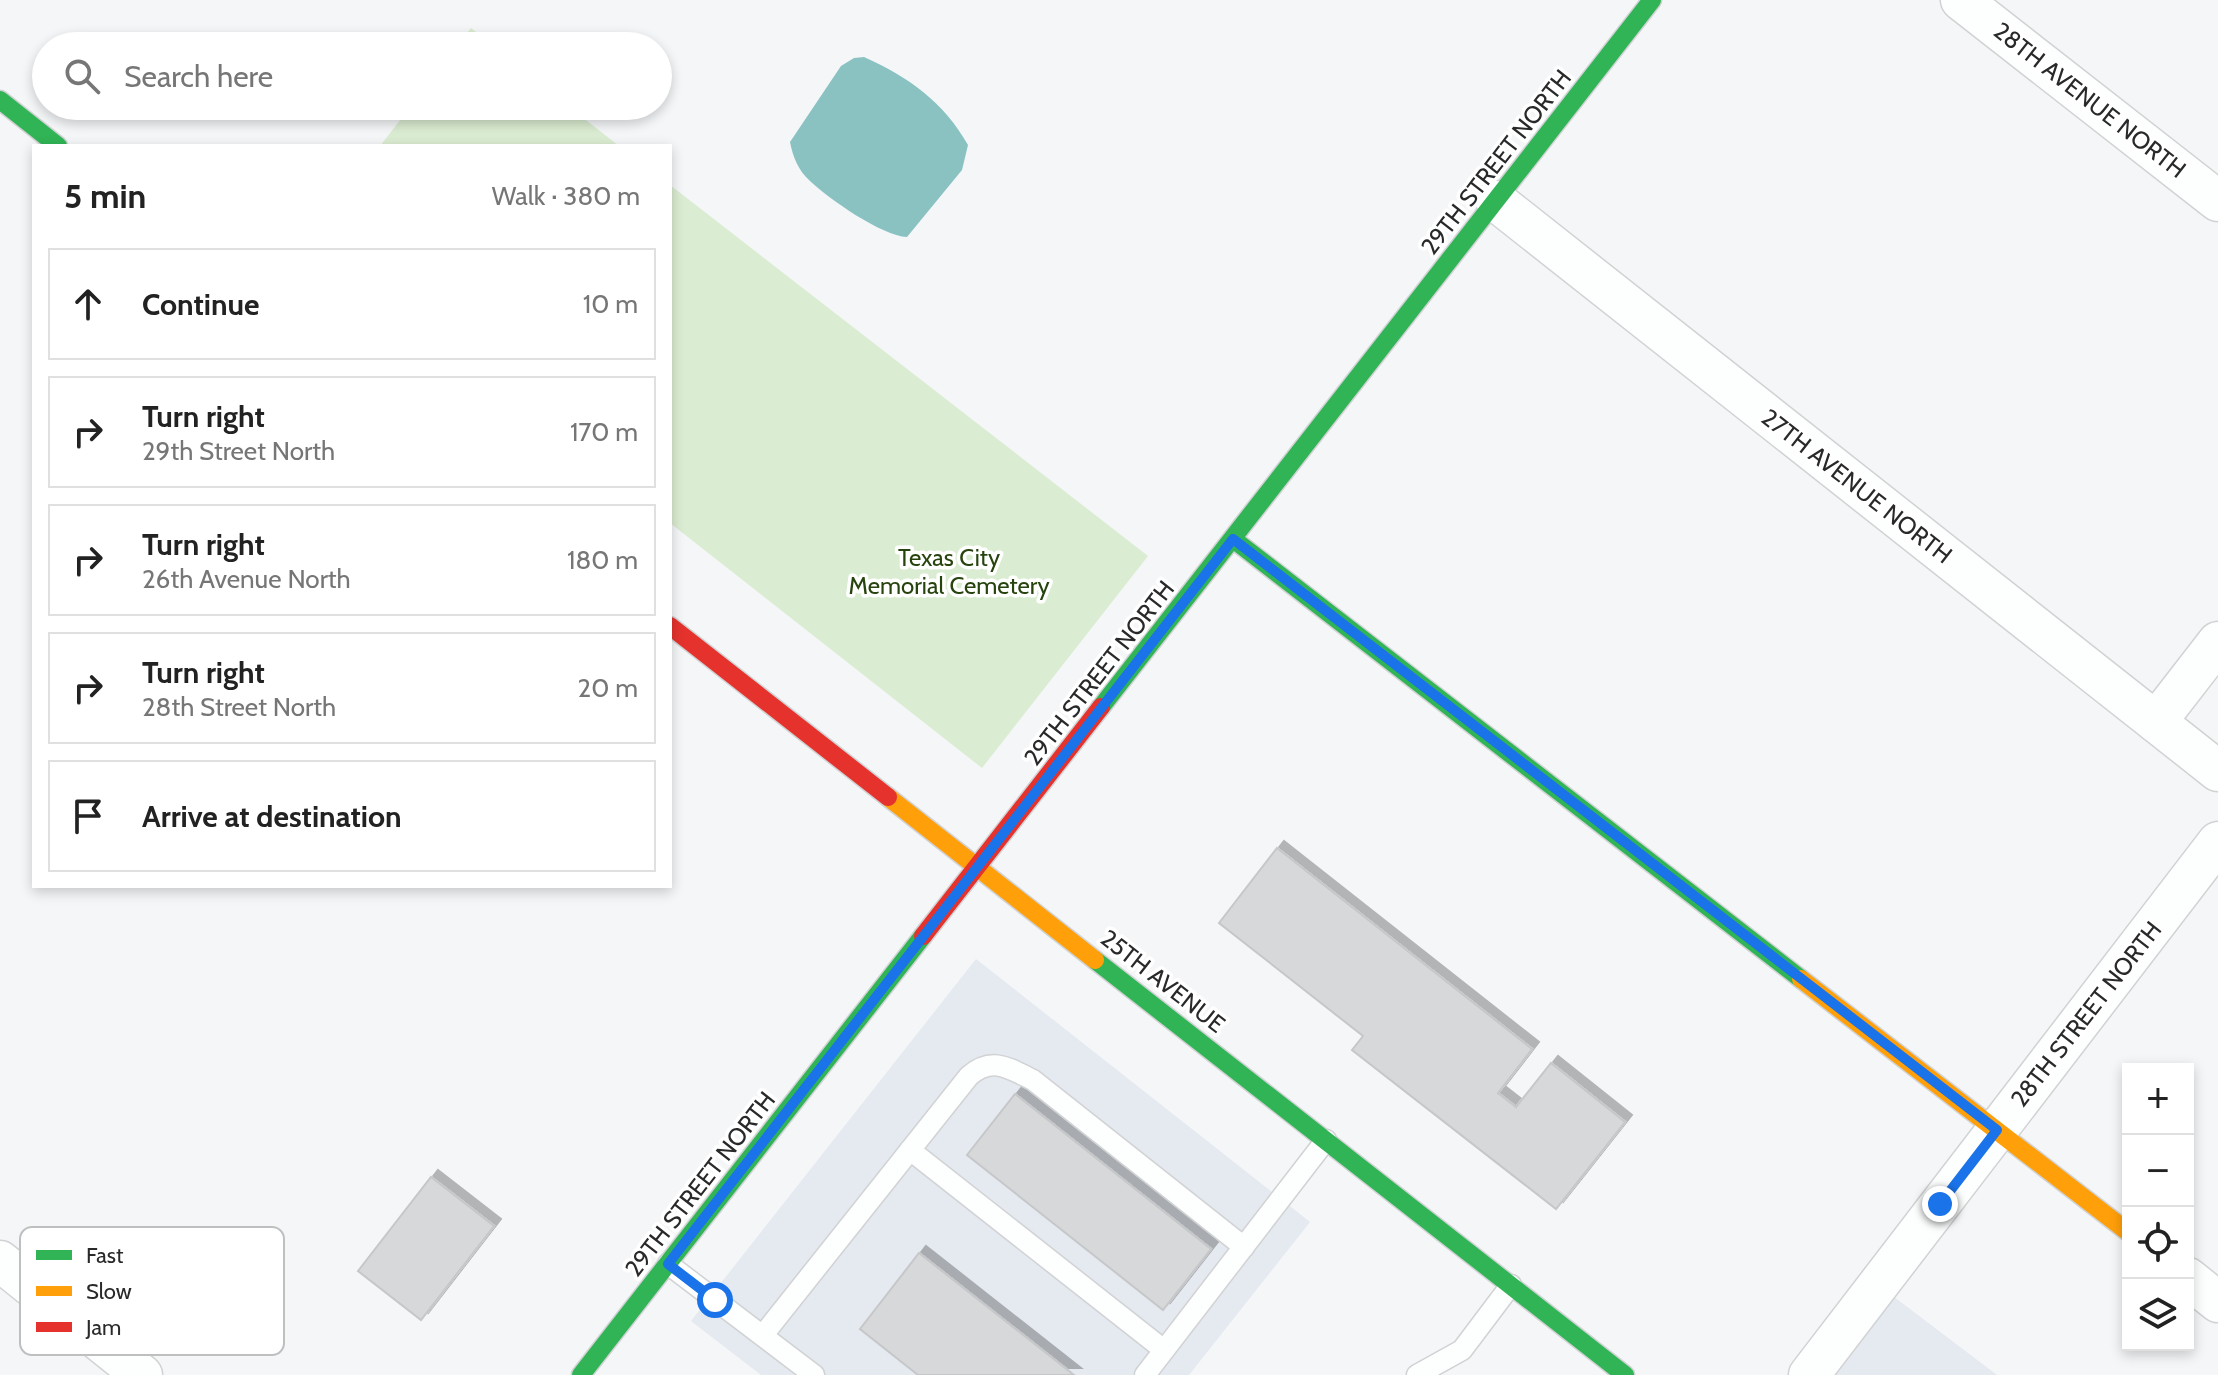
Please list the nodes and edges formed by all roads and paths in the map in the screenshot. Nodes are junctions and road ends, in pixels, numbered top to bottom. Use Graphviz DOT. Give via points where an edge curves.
graph roads {
  1 [pos="1652,0"];
  2 [pos="1961,0"];
  3 [pos="0,100"];
  4 [pos="55,144"];
  5 [pos="1496,201"];
  6 [pos="2218,201"];
  7 [pos="1233,539"];
  8 [pos="672,628"];
  9 [pos="2218,642"];
  10 [pos="2156,722"];
  11 [pos="2218,771"];
  12 [pos="2218,842"];
  13 [pos="978,868"];
  14 [pos="1997,1130"];
  15 [pos="1326,1140"];
  16 [pos="910,1150"];
  17 [pos="2122,1227"];
  18 [pos="1244,1247"];
  19 [pos="0,1261"];
  20 [pos="668,1264"];
  21 [pos="20,1277"];
  22 [pos="2189,1279"];
  23 [pos="1511,1285"];
  24 [pos="2218,1302"];
  25 [pos="763,1335"];
  26 [pos="1164,1350"];
  27 [pos="117,1355"];
  28 [pos="142,1375"];
  29 [pos="581,1375"];
  30 [pos="814,1375"];
  31 [pos="1145,1375"];
  32 [pos="1417,1375"];
  33 [pos="1625,1375"];
  34 [pos="1809,1375"];
  1 -- 5 [label="street, 29TH STREET NORTH"];
  2 -- 6 [label="street, 28TH AVENUE NORTH"];
  3 -- 4 [label="street"];
  5 -- 7 [label="street, 29TH STREET NORTH"];
  5 -- 10 [label="street, 27TH AVENUE NORTH"];
  7 -- 13 [label="street, 29TH STREET NORTH"];
  7 -- 14 [label="street"];
  8 -- 13 [label="street, 25TH AVENUE"];
  9 -- 10 [label="street"];
  10 -- 11 [label="street, 27TH AVENUE NORTH"];
  12 -- 14 [label="street, 28TH STREET NORTH"];
  13 -- 15 [label="street, 25TH AVENUE"];
  13 -- 20 [label="street, 29TH STREET NORTH"];
  14 -- 17 [label="street"];
  14 -- 34 [label="street, 28TH STREET NORTH"];
  15 -- 18 [label="lane"];
  15 -- 23 [label="street, 25TH AVENUE"];
  16 -- 18 [label="lane" via="969,1076 993,1063 1033,1080"];
  16 -- 25 [label="lane"];
  16 -- 26 [label="lane"];
  18 -- 26 [label="lane"];
  19 -- 21 [label="street"];
  20 -- 25 [label="lane"];
  20 -- 29 [label="street, 29TH STREET NORTH"];
  22 -- 24 [label="street"];
  23 -- 32 [label="lane" via="1462,1350"];
  23 -- 33 [label="street, 25TH AVENUE"];
  25 -- 30 [label="lane"];
  26 -- 31 [label="lane"];
  27 -- 28 [label="street"];
}
